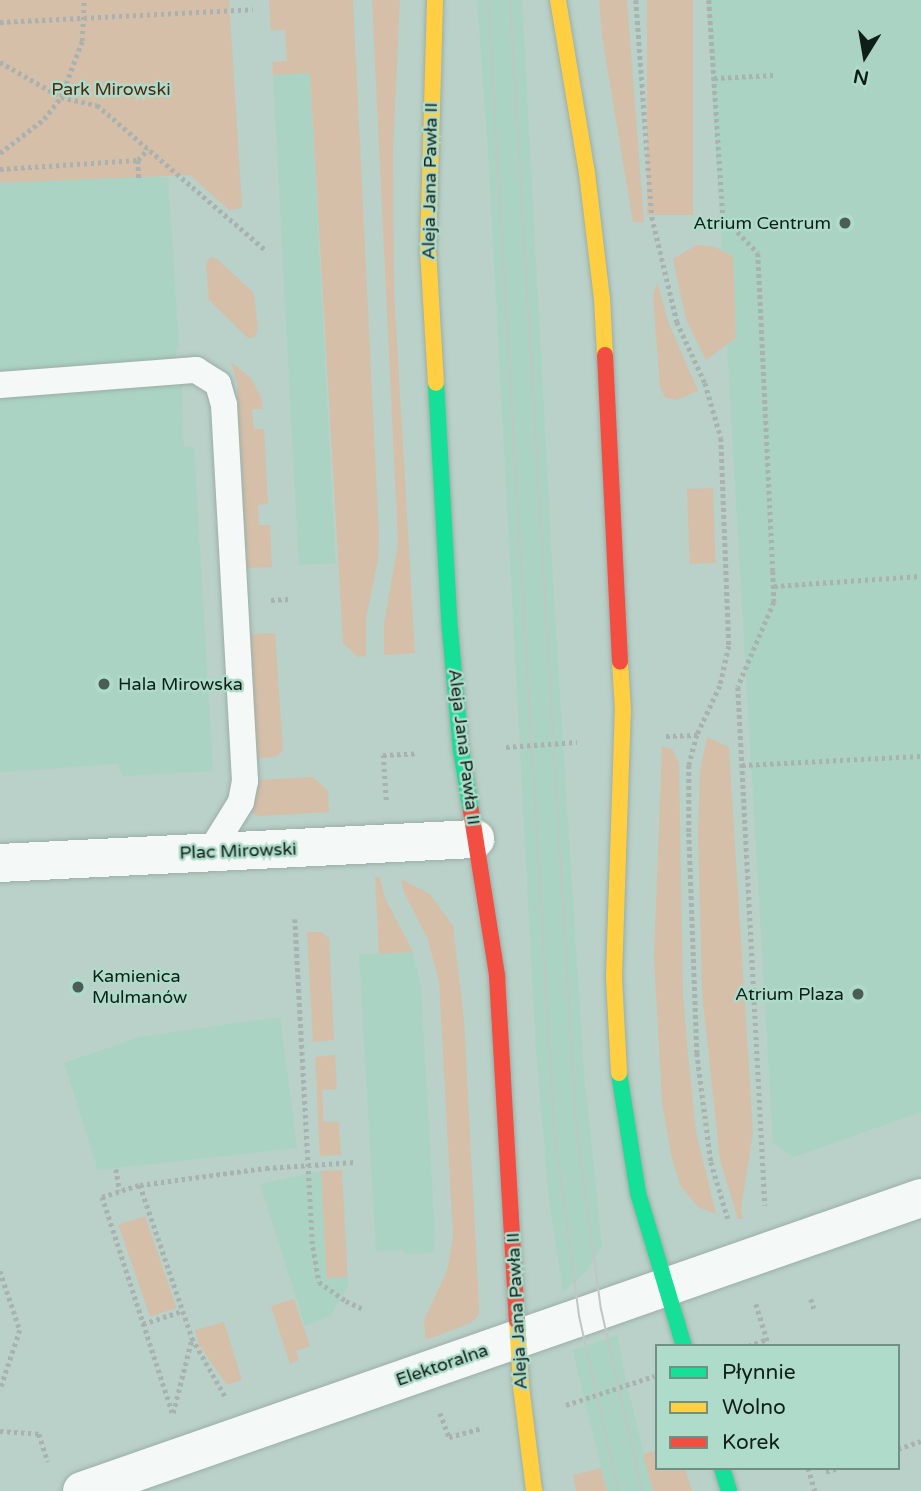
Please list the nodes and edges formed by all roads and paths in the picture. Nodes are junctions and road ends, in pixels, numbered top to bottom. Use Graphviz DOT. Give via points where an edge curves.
graph roads {
  1 [pos="84,0"];
  2 [pos="435,0"];
  3 [pos="558,0"];
  4 [pos="636,0"];
  5 [pos="709,0"];
  6 [pos="253,9"];
  7 [pos="85,18"];
  8 [pos="0,22"];
  9 [pos="0,62"];
  10 [pos="773,75"];
  11 [pos="713,78"];
  12 [pos="61,97"];
  13 [pos="148,149"];
  14 [pos="0,153"];
  15 [pos="138,160"];
  16 [pos="0,169"];
  17 [pos="139,178"];
  18 [pos="267,251"];
  19 [pos="0,385"];
  20 [pos="921,576"];
  21 [pos="774,586"];
  22 [pos="697,735"];
  23 [pos="658,737"];
  24 [pos="564,743"];
  25 [pos="520,746"];
  26 [pos="415,754"];
  27 [pos="921,756"];
  28 [pos="742,765"];
  29 [pos="386,793"];
  30 [pos="475,839"];
  31 [pos="210,852"];
  32 [pos="0,863"];
  33 [pos="295,919"];
  34 [pos="355,1162"];
  35 [pos="309,1164"];
  36 [pos="116,1169"];
  37 [pos="140,1185"];
  38 [pos="120,1191"];
  39 [pos="921,1198"];
  40 [pos="765,1208"];
  41 [pos="729,1220"];
  42 [pos="0,1271"];
  43 [pos="666,1287"];
  44 [pos="754,1297"];
  45 [pos="811,1299"];
  46 [pos="363,1309"];
  47 [pos="814,1309"];
  48 [pos="183,1311"];
  49 [pos="143,1324"];
  50 [pos="192,1338"];
  51 [pos="518,1338"];
  52 [pos="767,1339"];
  53 [pos="683,1344"];
  54 [pos="753,1344"];
  55 [pos="768,1344"];
  56 [pos="655,1376"];
  57 [pos="0,1391"];
  58 [pos="227,1400"];
  59 [pos="437,1406"];
  60 [pos="560,1407"];
  61 [pos="0,1431"];
  62 [pos="473,1431"];
  63 [pos="921,1441"];
  64 [pos="900,1448"];
  65 [pos="48,1462"];
  66 [pos="723,1470"];
  67 [pos="809,1470"];
  68 [pos="832,1470"];
  69 [pos="826,1472"];
  70 [pos="82,1491"];
  71 [pos="534,1491"];
  72 [pos="729,1491"];
  73 [pos="815,1491"];
  1 -- 7 [label="path"];
  2 -- 30 [label="main road, Aleja Jana Pawła II" via="429,261 455,694"];
  3 -- 43 [label="main road" via="592,210 604,325 623,710 614,975 619,1076 638,1193"];
  4 -- 22 [label="path" via="652,217 677,322 705,383 721,438 729,646 720,685"];
  5 -- 11 [label="path"];
  6 -- 7 [label="path"];
  7 -- 8 [label="path"];
  7 -- 12 [label="path" via="82,41"];
  9 -- 12 [label="path"];
  10 -- 11 [label="path"];
  11 -- 21 [label="path" via="723,217 758,253"];
  12 -- 13 [label="path" via="97,105"];
  12 -- 14 [label="path" via="44,119"];
  13 -- 15 [label="path"];
  13 -- 18 [label="path"];
  15 -- 16 [label="path"];
  15 -- 17 [label="path"];
  19 -- 31 [label="lane" via="196,370 218,384 225,418 245,781 241,802"];
  20 -- 21 [label="path"];
  21 -- 28 [label="path" via="774,602 738,687"];
  22 -- 23 [label="path"];
  22 -- 41 [label="path" via="690,765 689,833 697,1053 709,1152"];
  24 -- 25 [label="path"];
  26 -- 29 [label="path" via="383,755"];
  27 -- 28 [label="path"];
  28 -- 40 [label="path"];
  30 -- 31 [label="street, Plac Mirowski"];
  30 -- 51 [label="main road, Aleja Jana Pawła II" via="500,1018"];
  31 -- 32 [label="street, Plac Mirowski"];
  33 -- 35 [label="path"];
  34 -- 35 [label="path"];
  35 -- 37 [label="path"];
  35 -- 46 [label="path" via="319,1282"];
  36 -- 38 [label="path"];
  37 -- 38 [label="path"];
  37 -- 48 [label="path"];
  38 -- 49 [label="path" via="103,1197"];
  39 -- 43 [label="street, Elektoralna"];
  42 -- 57 [label="path" via="20,1330"];
  43 -- 51 [label="street, Elektoralna"];
  43 -- 53 [label="main road"];
  44 -- 52 [label="path"];
  45 -- 47 [label="path"];
  48 -- 49 [label="path"];
  48 -- 50 [label="path"];
  49 -- 50 [label="path" via="173,1419"];
  50 -- 58 [label="path"];
  51 -- 70 [label="street, Elektoralna"];
  51 -- 71 [label="main road, Aleja Jana Pawła II"];
  52 -- 54 [label="path"];
  52 -- 55 [label="path"];
  56 -- 60 [label="path"];
  59 -- 62 [label="path" via="449,1437"];
  61 -- 65 [label="path" via="38,1434"];
  63 -- 64 [label="path"];
  66 -- 72 [label="main road"];
  67 -- 73 [label="path"];
  68 -- 69 [label="path"];
}
